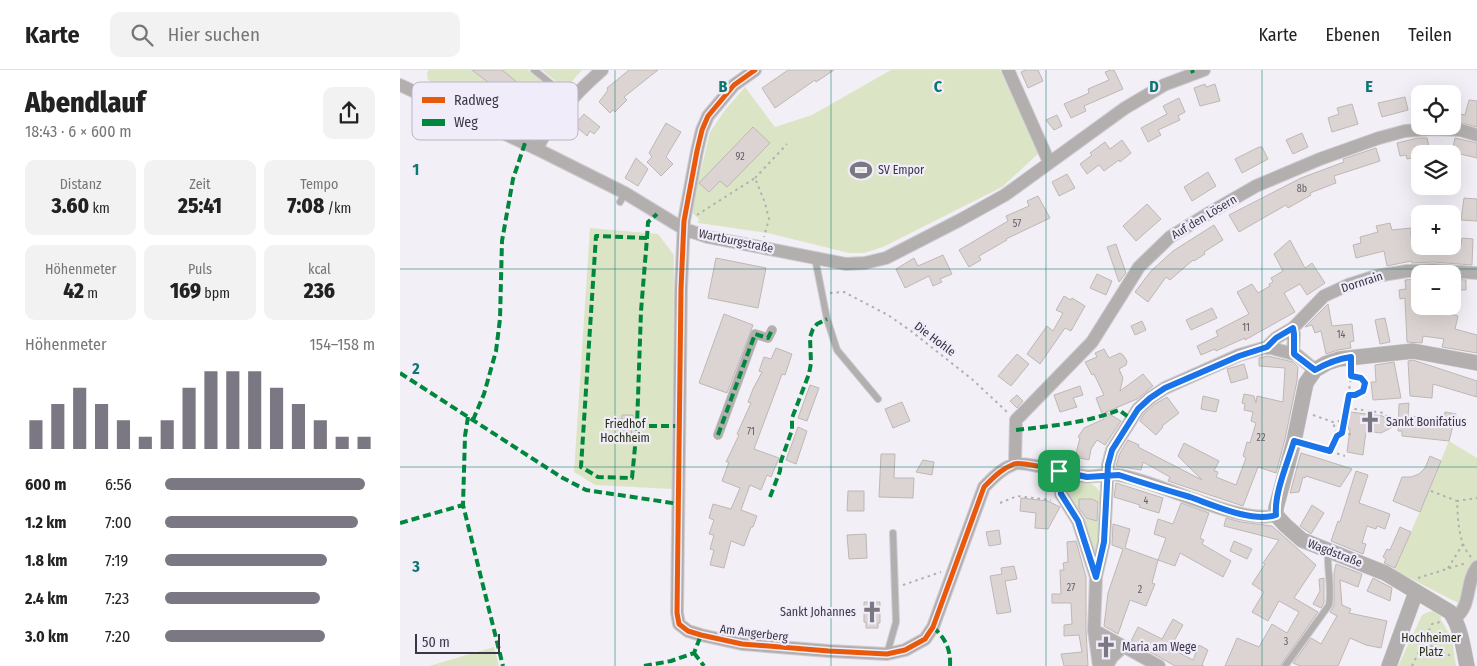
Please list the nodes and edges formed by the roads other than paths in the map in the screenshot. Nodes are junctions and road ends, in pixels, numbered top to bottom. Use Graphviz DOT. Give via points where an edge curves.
graph roads {
  1 [pos="534,70"];
  2 [pos="602,70"];
  3 [pos="755,70"];
  4 [pos="1008,70"];
  5 [pos="1204,70"];
  6 [pos="549,82"];
  7 [pos="400,85"];
  8 [pos="412,91"];
  9 [pos="578,93"];
  10 [pos="1477,135"];
  11 [pos="518,140"];
  12 [pos="542,140"];
  13 [pos="537,149"];
  14 [pos="1049,162"];
  15 [pos="684,225"];
  16 [pos="815,258"];
  17 [pos="1477,273"];
  18 [pos="1293,328"];
  19 [pos="772,330"];
  20 [pos="1267,347"];
  21 [pos="1294,354"];
  22 [pos="1477,363"];
  23 [pos="1315,370"];
  24 [pos="878,399"];
  25 [pos="718,435"];
  26 [pos="1016,463"];
  27 [pos="1059,471"];
  28 [pos="1107,475"];
  29 [pos="1276,515"];
  30 [pos="893,533"];
  31 [pos="1328,551"];
  32 [pos="1477,567"];
  33 [pos="1096,577"];
  34 [pos="1416,592"];
  35 [pos="1455,618"];
  36 [pos="1094,630"];
  37 [pos="1123,647"];
  38 [pos="887,654"];
  39 [pos="1110,662"];
  40 [pos="1467,665"];
  41 [pos="1099,666"];
  42 [pos="1159,666"];
  43 [pos="1285,666"];
  44 [pos="1389,666"];
  1 -- 6 [label="lane"];
  2 -- 9 [label="street"];
  3 -- 15 [label="street, Am Angerberg" via="734,85 708,116 697,151"];
  4 -- 14 [label="street"];
  5 -- 14 [label="street, Wartburgstraße" via="1164,85"];
  7 -- 8 [label="street, Wartburgstraße"];
  10 -- 26 [label="street, Auf den Lösern" via="1460,130 1432,129 1405,131 1379,138 1256,186 1170,237 1139,267 1092,342 1016,420"];
  11 -- 13 [label="street, Wartburgstraße"];
  12 -- 13 [label="street"];
  13 -- 15 [label="street, Wartburgstraße" via="622,197"];
  14 -- 16 [label="street, Wartburgstraße" via="1005,194 886,258 846,264"];
  15 -- 16 [label="street, Wartburgstraße" via="708,237"];
  15 -- 38 [label="street, Am Angerberg" via="677,613 680,624 688,631 742,644"];
  16 -- 24 [label="lane" via="826,319 837,350"];
  17 -- 18 [label="street, Dornrain" via="1407,270 1365,279 1324,296"];
  18 -- 20 [label="street, Dornrain"];
  18 -- 21 [label="street"];
  19 -- 25 [label="street" via="768,338 755,334"];
  20 -- 21 [label="street"];
  20 -- 28 [label="street, Dornrain" via="1209,368 1150,398 1138,409 1112,450"];
  21 -- 23 [label="street"];
  22 -- 23 [label="street" via="1414,351 1340,358"];
  23 -- 29 [label="street" via="1306,383"];
  26 -- 27 [label="street"];
  26 -- 38 [label="street, Am Angerberg" via="999,472 984,487 933,627 925,639 905,650"];
  27 -- 28 [label="street" via="1087,477"];
  27 -- 33 [label="street" via="1061,494 1078,521"];
  28 -- 29 [label="street" via="1119,475 1228,510 1257,516"];
  28 -- 33 [label="street" via="1104,542"];
  29 -- 31 [label="street, Wagdstraße" via="1302,540"];
  30 -- 38 [label="lane" via="896,622"];
  31 -- 34 [label="street, Wagdstraße" via="1385,573"];
  31 -- 43 [label="lane" via="1329,605"];
  32 -- 35 [label="street" via="1471,578 1465,608"];
  33 -- 36 [label="street"];
  34 -- 35 [label="street" via="1442,606"];
  34 -- 44 [label="street"];
  35 -- 40 [label="street"];
  36 -- 37 [label="street"];
  36 -- 41 [label="street"];
  37 -- 39 [label="street"];
  37 -- 42 [label="street"];
}
